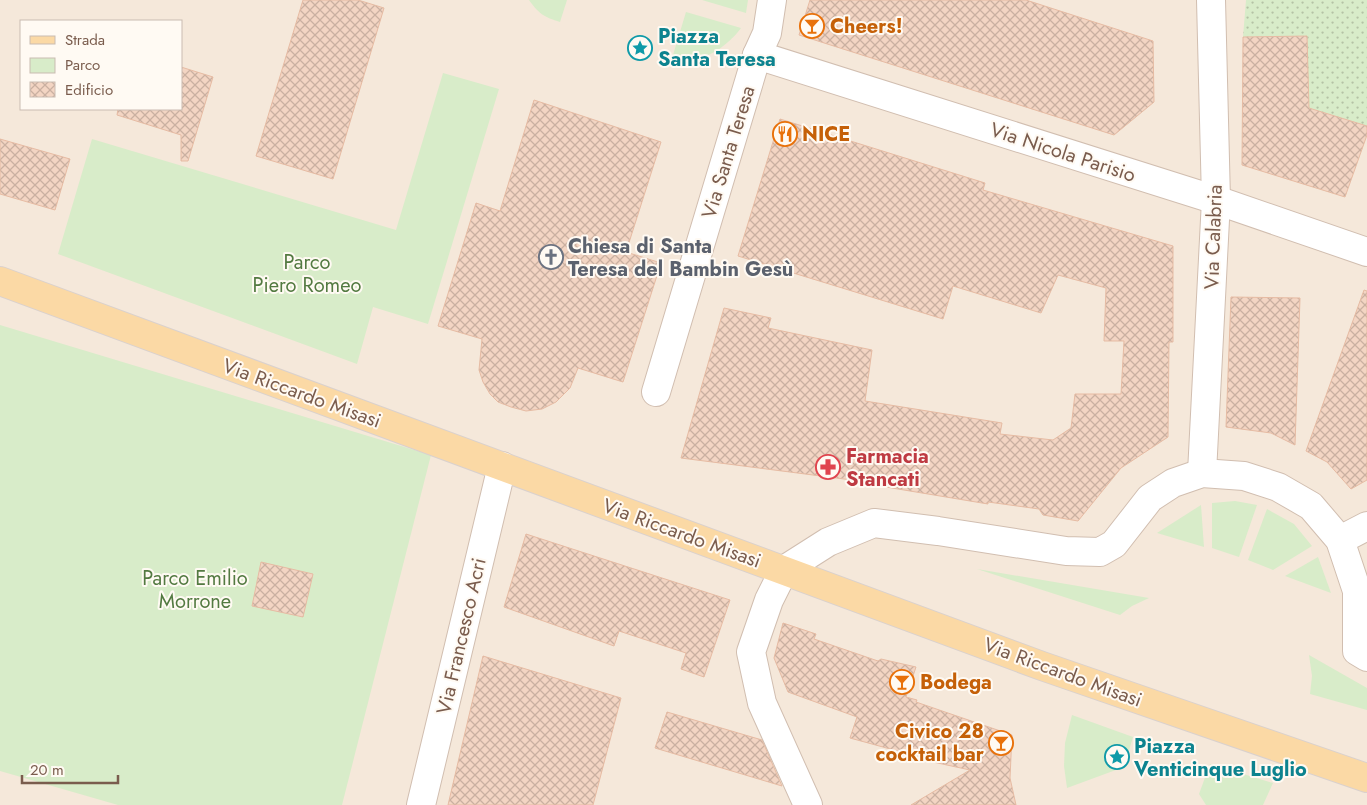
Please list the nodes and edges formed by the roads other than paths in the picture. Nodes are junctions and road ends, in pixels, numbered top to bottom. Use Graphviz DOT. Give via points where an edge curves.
graph roads {
  1 [pos="772,0"];
  2 [pos="1211,0"];
  3 [pos="757,55"];
  4 [pos="1216,200"];
  5 [pos="1367,252"];
  6 [pos="0,281"];
  7 [pos="656,392"];
  8 [pos="502,466"];
  9 [pos="1202,473"];
  10 [pos="1367,526"];
  11 [pos="1340,540"];
  12 [pos="784,570"];
  13 [pos="1367,657"];
  14 [pos="1367,778"];
  15 [pos="421,805"];
  16 [pos="808,805"];
  1 -- 3 [label="street" via="767,33"];
  2 -- 4 [label="street, Via Calabria"];
  3 -- 4 [label="street, Via Nicola Parisio"];
  3 -- 7 [label="street, Via Santa Teresa"];
  4 -- 5 [label="street, Via Nicola Parisio"];
  4 -- 9 [label="street, Via Calabria"];
  6 -- 8 [label="main road, Via Riccardo Misasi"];
  8 -- 12 [label="main road, Via Riccardo Misasi"];
  8 -- 15 [label="street, Via Francesco Acri"];
  9 -- 11 [label="street" via="1244,476 1278,487 1311,506"];
  9 -- 12 [label="street" via="1173,483 1150,498 1114,544 1100,552 1066,551 874,523 828,542"];
  10 -- 11 [label="street"];
  11 -- 13 [label="street" via="1358,591 1357,651"];
  12 -- 14 [label="main road, Via Riccardo Misasi" via="1042,666"];
  12 -- 16 [label="street" via="769,600 751,652 762,703"];
}
